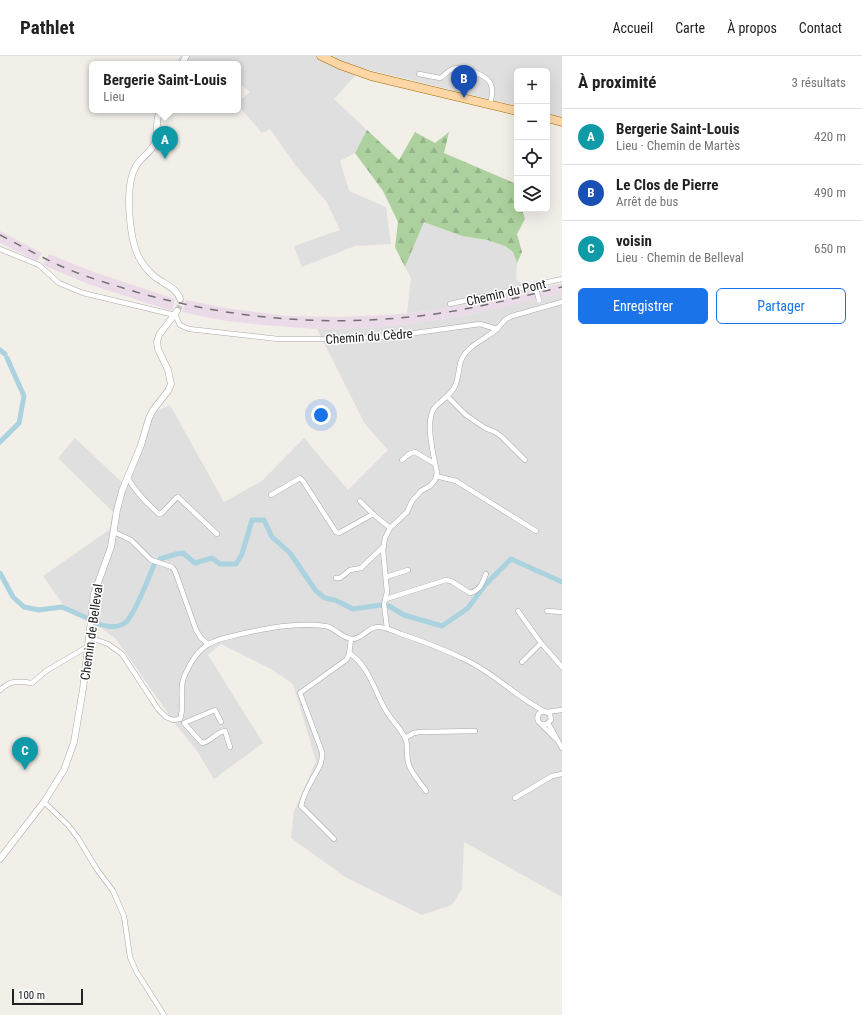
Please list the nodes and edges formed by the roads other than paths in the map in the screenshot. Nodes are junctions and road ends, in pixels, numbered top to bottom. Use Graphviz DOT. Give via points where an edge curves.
graph roads {
  1 [pos="322,56"];
  2 [pos="419,74"];
  3 [pos="490,104"];
  4 [pos="514,110"];
  5 [pos="159,113"];
  6 [pos="550,119"];
  7 [pos="562,122"];
  8 [pos="0,249"];
  9 [pos="562,279"];
  10 [pos="536,287"];
  11 [pos="180,299"];
  12 [pos="562,302"];
  13 [pos="450,304"];
  14 [pos="541,308"];
  15 [pos="176,313"];
  16 [pos="497,329"];
  17 [pos="448,397"];
  18 [pos="402,460"];
  19 [pos="525,460"];
  20 [pos="435,464"];
  21 [pos="436,476"];
  22 [pos="128,477"];
  23 [pos="271,495"];
  24 [pos="360,501"];
  25 [pos="373,514"];
  26 [pos="390,528"];
  27 [pos="536,531"];
  28 [pos="114,532"];
  29 [pos="217,534"];
  30 [pos="384,545"];
  31 [pos="408,570"];
  32 [pos="486,574"];
  33 [pos="386,577"];
  34 [pos="336,578"];
  35 [pos="386,599"];
  36 [pos="518,612"];
  37 [pos="547,612"];
  38 [pos="562,612"];
  39 [pos="387,628"];
  40 [pos="89,637"];
  41 [pos="351,638"];
  42 [pos="541,643"];
  43 [pos="208,644"];
  44 [pos="87,647"];
  45 [pos="350,653"];
  46 [pos="522,662"];
  47 [pos="562,667"];
  48 [pos="0,690"];
  49 [pos="532,705"];
  50 [pos="560,710"];
  51 [pos="545,711"];
  52 [pos="538,715"];
  53 [pos="551,716"];
  54 [pos="222,722"];
  55 [pos="548,723"];
  56 [pos="542,724"];
  57 [pos="475,731"];
  58 [pos="405,738"];
  59 [pos="557,740"];
  60 [pos="230,747"];
  61 [pos="562,748"];
  62 [pos="562,774"];
  63 [pos="426,791"];
  64 [pos="514,798"];
  65 [pos="44,802"];
  66 [pos="334,839"];
  67 [pos="0,858"];
  68 [pos="164,1015"];
  1 -- 3 [label="main road" via="365,74"];
  2 -- 3 [label="street" via="440,78 450,70 460,68 483,75 493,91"];
  3 -- 4 [label="main road"];
  5 -- 11 [label="street" via="155,144 138,163 131,179 131,231 144,266 175,290"];
  6 -- 7 [label="main road"];
  8 -- 15 [label="street" via="39,266 59,283 83,293"];
  9 -- 10 [label="street, Chemin du Pont"];
  10 -- 13 [label="street, Chemin du Pont"];
  10 -- 14 [label="street, bridge"];
  12 -- 14 [label="street"];
  14 -- 16 [label="street" via="506,319"];
  15 -- 16 [label="street, Chemin du Cèdre" via="180,325 189,329 278,339 394,336 480,324"];
  15 -- 22 [label="street, Chemin de Belleval" via="157,342 171,384 148,418 141,445"];
  16 -- 17 [label="street" via="468,349 461,361 456,386"];
  17 -- 19 [label="street" via="466,415 502,437"];
  17 -- 20 [label="street" via="431,414"];
  18 -- 20 [label="street" via="415,452"];
  20 -- 21 [label="street"];
  21 -- 26 [label="street" via="430,486 412,501 407,512"];
  21 -- 27 [label="street" via="456,481"];
  22 -- 28 [label="street, Chemin de Belleval" via="119,500"];
  22 -- 29 [label="street" via="136,492 159,514 178,497"];
  23 -- 25 [label="street" via="297,479 302,479 338,533"];
  24 -- 25 [label="street"];
  25 -- 26 [label="street"];
  26 -- 30 [label="street"];
  28 -- 40 [label="street, Chemin de Belleval" via="109,555 94,594"];
  28 -- 43 [label="street" via="131,540 151,560 172,567 196,630"];
  30 -- 33 [label="street"];
  30 -- 34 [label="street" via="360,568 352,569"];
  31 -- 33 [label="street"];
  32 -- 35 [label="street" via="480,587 470,593 446,580"];
  33 -- 35 [label="street"];
  35 -- 39 [label="street" via="384,604"];
  36 -- 42 [label="street"];
  37 -- 38 [label="street"];
  39 -- 41 [label="street" via="372,628 357,638"];
  39 -- 49 [label="street" via="467,660"];
  40 -- 43 [label="street" via="108,644 122,654 158,709 173,720 180,719 181,716 185,675 194,658"];
  40 -- 44 [label="street, Chemin de Belleval"];
  41 -- 43 [label="street" via="325,626 284,626"];
  41 -- 45 [label="street"];
  42 -- 46 [label="street"];
  42 -- 47 [label="street"];
  44 -- 48 [label="street" via="32,682 11,682"];
  44 -- 65 [label="street, Chemin de Belleval" via="74,742 64,770"];
  45 -- 58 [label="street" via="359,661 372,681 384,707"];
  45 -- 66 [label="street" via="346,660 300,693 323,759 301,806"];
  49 -- 51 [label="street"];
  49 -- 52 [label="street"];
  50 -- 51 [label="street"];
  50 -- 53 [label="street"];
  51 -- 52 [label="street"];
  51 -- 53 [label="street"];
  52 -- 56 [label="street" via="538,721"];
  53 -- 55 [label="street"];
  54 -- 60 [label="street" via="215,710 184,723 202,743 225,731"];
  55 -- 56 [label="street"];
  55 -- 59 [label="street"];
  56 -- 59 [label="street"];
  57 -- 58 [label="street" via="420,732"];
  58 -- 63 [label="street" via="410,768"];
  59 -- 61 [label="street"];
  62 -- 64 [label="street" via="552,776"];
  65 -- 67 [label="street, Chemin de Belleval"];
  65 -- 68 [label="street" via="78,838 113,891 124,916 130,957"];
}
